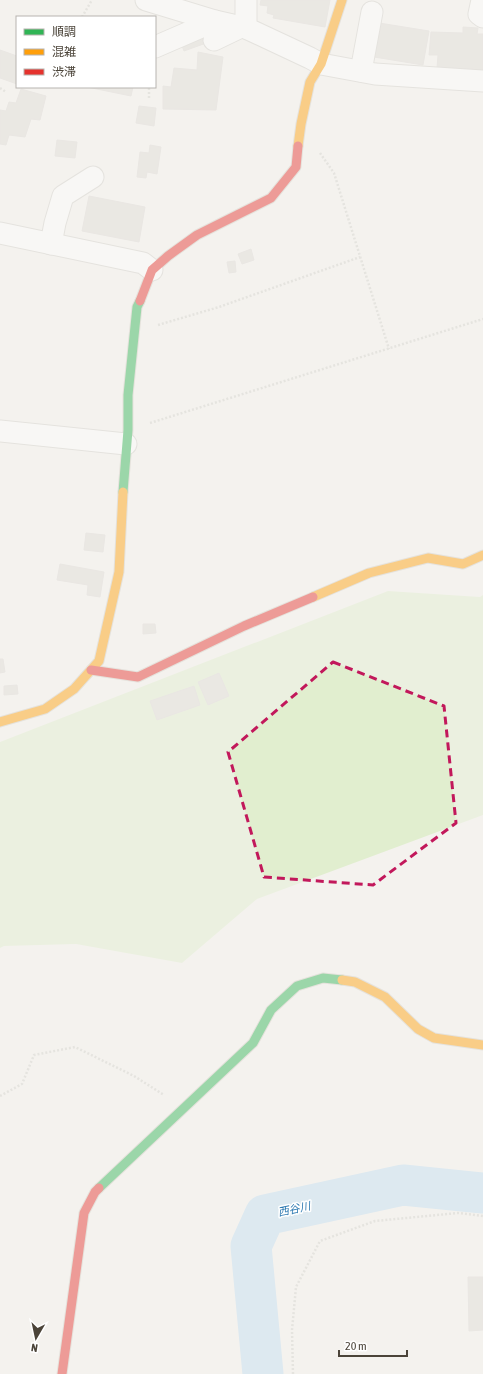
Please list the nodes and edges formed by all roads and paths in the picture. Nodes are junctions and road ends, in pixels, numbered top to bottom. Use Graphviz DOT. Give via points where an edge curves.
graph roads {
  1 [pos="92,0"];
  2 [pos="146,0"];
  3 [pos="246,0"];
  4 [pos="342,0"];
  5 [pos="482,0"];
  6 [pos="372,12"];
  7 [pos="83,16"];
  8 [pos="483,17"];
  9 [pos="243,28"];
  10 [pos="215,31"];
  11 [pos="156,47"];
  12 [pos="321,64"];
  13 [pos="361,71"];
  14 [pos="483,81"];
  15 [pos="0,88"];
  16 [pos="149,88"];
  17 [pos="6,92"];
  18 [pos="149,98"];
  19 [pos="301,124"];
  20 [pos="93,177"];
  21 [pos="0,233"];
  22 [pos="52,244"];
  23 [pos="360,257"];
  24 [pos="152,270"];
  25 [pos="483,319"];
  26 [pos="134,332"];
  27 [pos="389,348"];
  28 [pos="0,431"];
  29 [pos="127,437"];
  30 [pos="483,555"];
  31 [pos="91,670"];
  32 [pos="0,722"];
  33 [pos="483,1045"];
  34 [pos="0,1096"];
  35 [pos="184,1108"];
  36 [pos="483,1216"];
  37 [pos="62,1374"];
  38 [pos="293,1374"];
  1 -- 7 [label="path"];
  2 -- 10 [label="street"];
  3 -- 9 [label="street"];
  4 -- 12 [label="street"];
  5 -- 8 [label="street" via="479,14"];
  6 -- 13 [label="street"];
  9 -- 10 [label="street"];
  9 -- 12 [label="street"];
  10 -- 11 [label="street"];
  12 -- 13 [label="street"];
  12 -- 19 [label="street" via="310,82"];
  13 -- 14 [label="street"];
  15 -- 17 [label="path"];
  16 -- 18 [label="path"];
  19 -- 23 [label="path" via="334,173"];
  19 -- 24 [label="street" via="296,167 271,198 197,235"];
  20 -- 22 [label="street" via="63,196"];
  21 -- 22 [label="street"];
  22 -- 24 [label="street" via="143,263"];
  23 -- 26 [label="path" via="219,307"];
  23 -- 27 [label="path"];
  24 -- 26 [label="street" via="137,307"];
  25 -- 27 [label="path"];
  26 -- 29 [label="street"];
  27 -- 29 [label="path"];
  28 -- 29 [label="street"];
  29 -- 31 [label="street" via="119,572 99,660"];
  30 -- 31 [label="street" via="463,564 428,558 369,572 244,626 138,677"];
  31 -- 32 [label="street" via="74,689 45,709"];
  33 -- 35 [label="street" via="434,1038 418,1029 385,997 355,982 323,978 297,986 271,1010 253,1043"];
  34 -- 35 [label="path" via="22,1084 34,1056 75,1047 134,1076"];
  35 -- 37 [label="street" via="95,1192 84,1212"];
  36 -- 38 [label="path" via="458,1213 375,1221 320,1242 296,1288 292,1330"];
}
